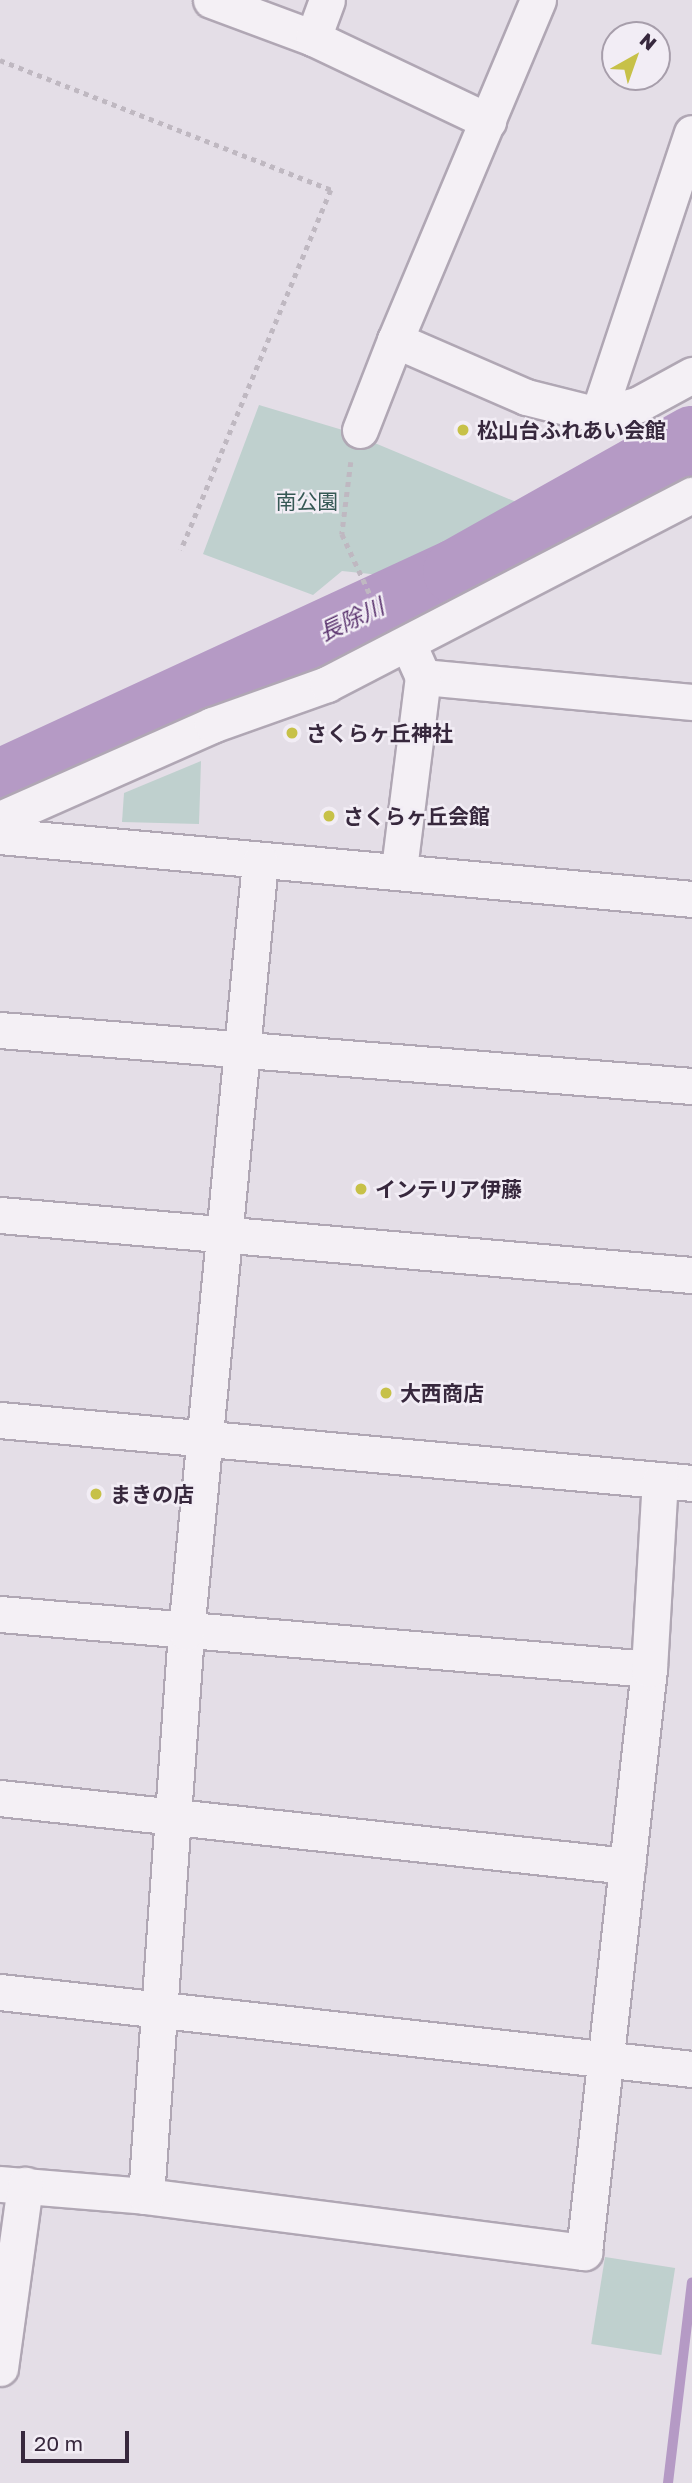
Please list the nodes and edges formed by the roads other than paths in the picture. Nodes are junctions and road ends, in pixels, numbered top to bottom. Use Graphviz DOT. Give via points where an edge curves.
graph roads {
  1 [pos="211,0"];
  2 [pos="327,0"];
  3 [pos="538,0"];
  4 [pos="313,38"];
  5 [pos="488,121"];
  6 [pos="692,133"];
  7 [pos="395,340"];
  8 [pos="692,375"];
  9 [pos="598,415"];
  10 [pos="360,429"];
  11 [pos="692,495"];
  12 [pos="401,645"];
  13 [pos="423,677"];
  14 [pos="692,702"];
  15 [pos="0,819"];
  16 [pos="0,836"];
  17 [pos="260,862"];
  18 [pos="399,869"];
  19 [pos="692,899"];
  20 [pos="0,1030"];
  21 [pos="243,1047"];
  22 [pos="692,1086"];
  23 [pos="0,1215"];
  24 [pos="224,1235"];
  25 [pos="692,1275"];
  26 [pos="0,1420"];
  27 [pos="204,1439"];
  28 [pos="676,1481"];
  29 [pos="0,1614"];
  30 [pos="186,1632"];
  31 [pos="649,1669"];
  32 [pos="0,1798"];
  33 [pos="171,1815"];
  34 [pos="627,1866"];
  35 [pos="0,1992"];
  36 [pos="163,2007"];
  37 [pos="606,2055"];
  38 [pos="692,2069"];
  39 [pos="13,2184"];
  40 [pos="146,2196"];
  41 [pos="0,2368"];
  1 -- 4 [label="street"];
  2 -- 4 [label="street"];
  3 -- 5 [label="street"];
  4 -- 5 [label="street"];
  5 -- 7 [label="street"];
  6 -- 9 [label="street"];
  7 -- 9 [label="street" via="526,397"];
  7 -- 10 [label="street"];
  8 -- 9 [label="street" via="637,405"];
  11 -- 12 [label="street"];
  12 -- 13 [label="street"];
  12 -- 15 [label="street" via="327,684 212,725"];
  13 -- 14 [label="street"];
  13 -- 18 [label="street"];
  16 -- 17 [label="street"];
  17 -- 18 [label="street"];
  17 -- 21 [label="street"];
  18 -- 19 [label="street"];
  20 -- 21 [label="street"];
  21 -- 22 [label="street"];
  21 -- 24 [label="street"];
  23 -- 24 [label="street"];
  24 -- 25 [label="street"];
  24 -- 27 [label="street"];
  26 -- 27 [label="street"];
  27 -- 28 [label="street"];
  27 -- 30 [label="street"];
  28 -- 31 [label="street"];
  29 -- 30 [label="street"];
  30 -- 31 [label="street"];
  30 -- 33 [label="street"];
  31 -- 34 [label="street"];
  32 -- 33 [label="street"];
  33 -- 34 [label="street"];
  33 -- 36 [label="street"];
  34 -- 37 [label="street"];
  35 -- 36 [label="street"];
  36 -- 37 [label="street"];
  36 -- 40 [label="street"];
  37 -- 38 [label="street"];
  37 -- 40 [label="street" via="584,2252"];
  39 -- 40 [label="street"];
  39 -- 41 [label="street"];
}
